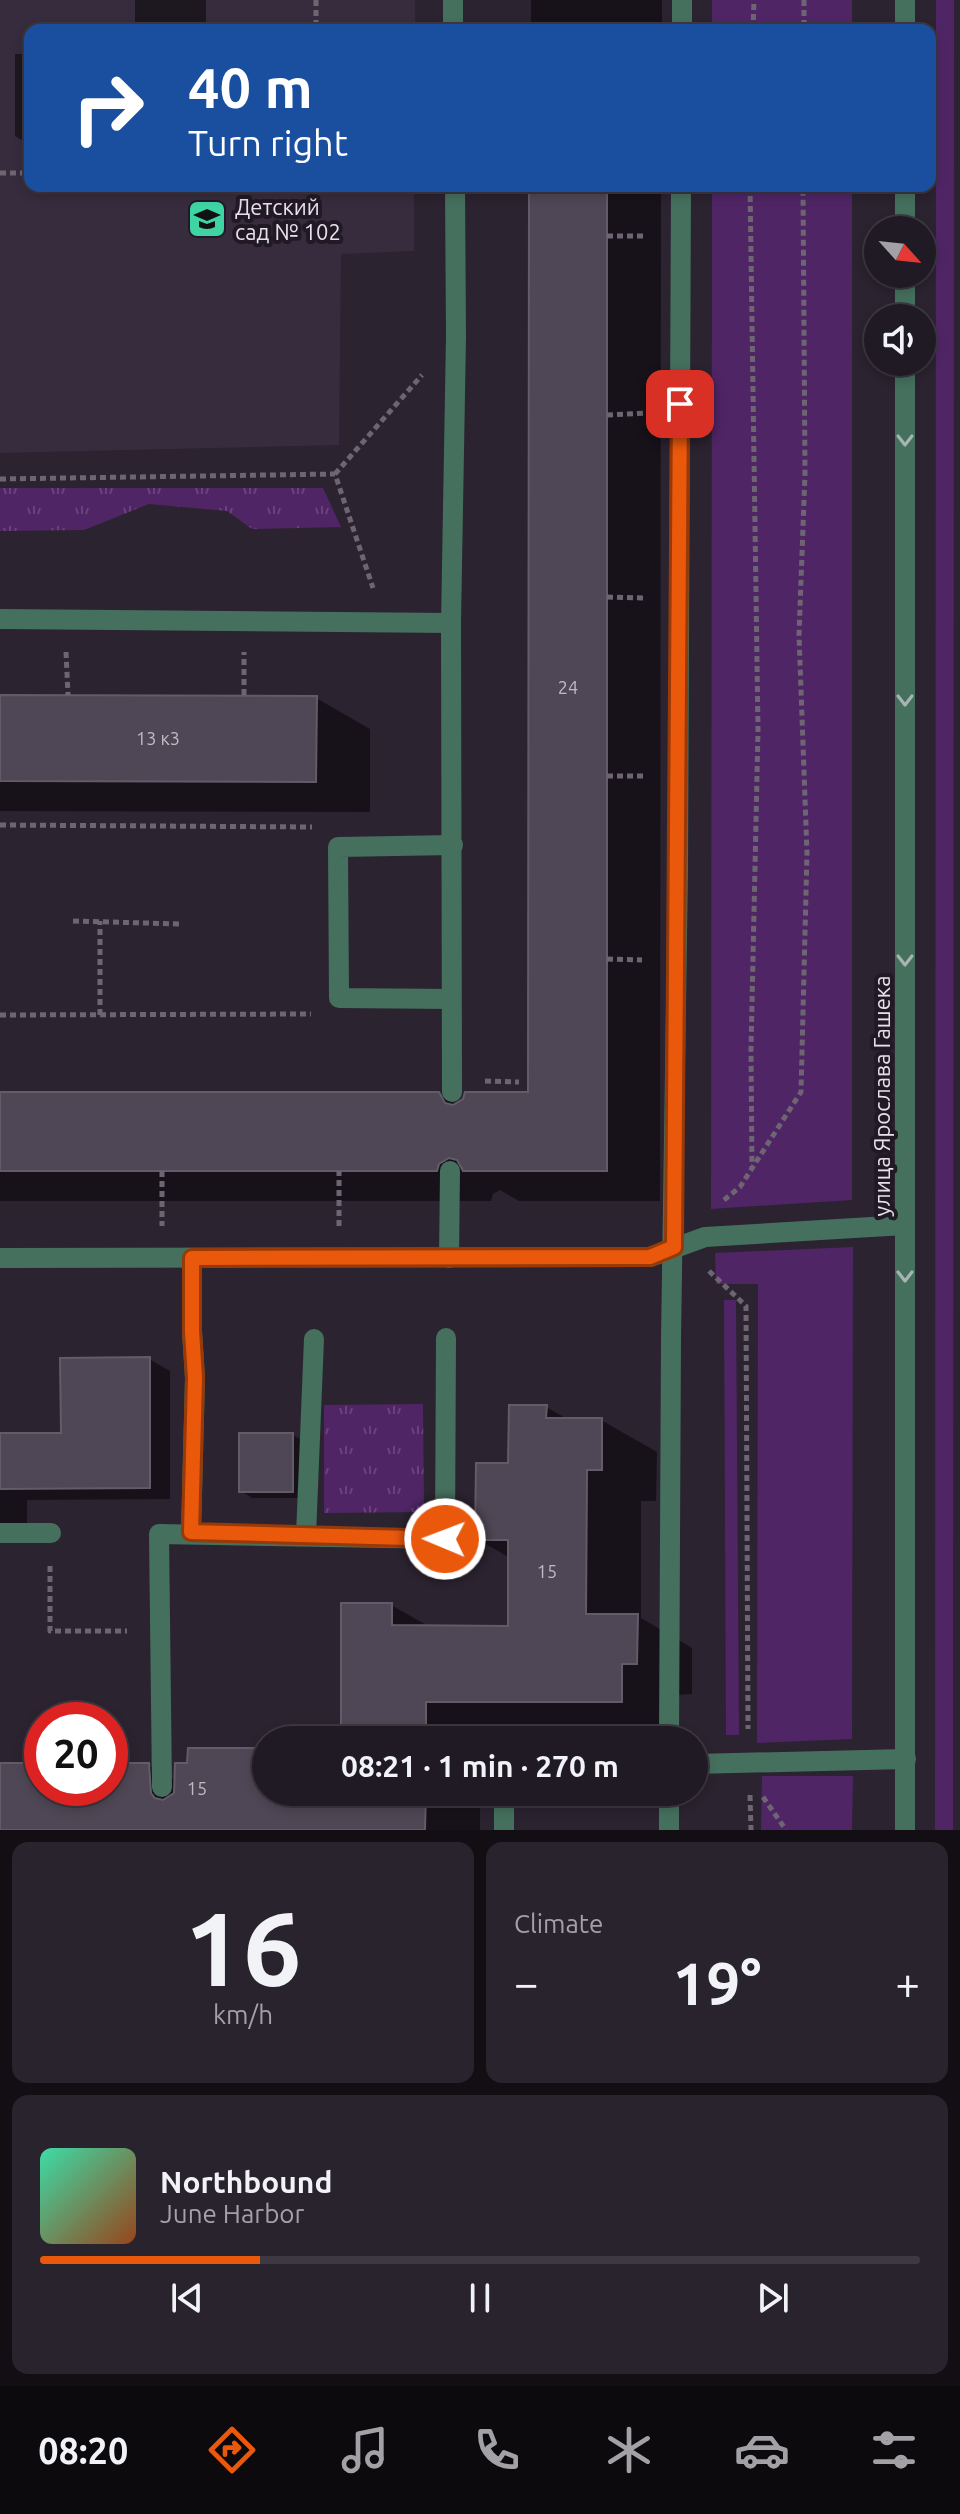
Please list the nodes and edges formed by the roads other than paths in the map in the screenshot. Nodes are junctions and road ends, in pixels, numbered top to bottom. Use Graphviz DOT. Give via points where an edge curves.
graph roads {
  1 [pos="453,0"];
  2 [pos="682,0"];
  3 [pos="905,0"];
  4 [pos="453,24"];
  5 [pos="682,24"];
  6 [pos="905,24"];
  7 [pos="455,192"];
  8 [pos="681,192"];
  9 [pos="905,192"];
  10 [pos="905,216"];
  11 [pos="905,376"];
  12 [pos="0,619"];
  13 [pos="451,623"];
  14 [pos="453,845"];
  15 [pos="451,999"];
  16 [pos="452,1092"];
  17 [pos="450,1171"];
  18 [pos="905,1225"];
  19 [pos="674,1247"];
  20 [pos="0,1258"];
  21 [pos="192,1258"];
  22 [pos="449,1258"];
  23 [pos="446,1338"];
  24 [pos="314,1339"];
  25 [pos="191,1532"];
  26 [pos="0,1533"];
  27 [pos="51,1533"];
  28 [pos="306,1536"];
  29 [pos="669,1726"];
  30 [pos="906,1759"];
  31 [pos="708,1764"];
  32 [pos="162,1787"];
  33 [pos="504,1806"];
  34 [pos="669,1806"];
  35 [pos="504,1830"];
  36 [pos="669,1830"];
  37 [pos="905,1830"];
  1 -- 4 [label="street"];
  2 -- 5 [label="street"];
  3 -- 6 [label="street"];
  7 -- 13 [label="street"];
  8 -- 19 [label="street"];
  9 -- 10 [label="street"];
  11 -- 18 [label="street, улица Ярослава Гашека, one-way"];
  12 -- 13 [label="street"];
  13 -- 14 [label="street"];
  14 -- 15 [label="street"];
  14 -- 15 [label="street" via="338,847 339,998"];
  15 -- 16 [label="street"];
  17 -- 22 [label="street"];
  18 -- 19 [label="street" via="705,1237"];
  18 -- 30 [label="street, улица Ярослава Гашека, one-way"];
  19 -- 22 [label="street" via="650,1257"];
  19 -- 29 [label="street"];
  20 -- 21 [label="street"];
  21 -- 22 [label="street"];
  21 -- 25 [label="street"];
  23 -- 28 [label="street" via="445,1539"];
  24 -- 28 [label="street"];
  25 -- 28 [label="street"];
  25 -- 32 [label="street" via="159,1534"];
  26 -- 27 [label="street"];
  30 -- 31 [label="street"];
  30 -- 37 [label="street, улица Ярослава Гашека"];
  33 -- 35 [label="street"];
  34 -- 36 [label="street"];
}
